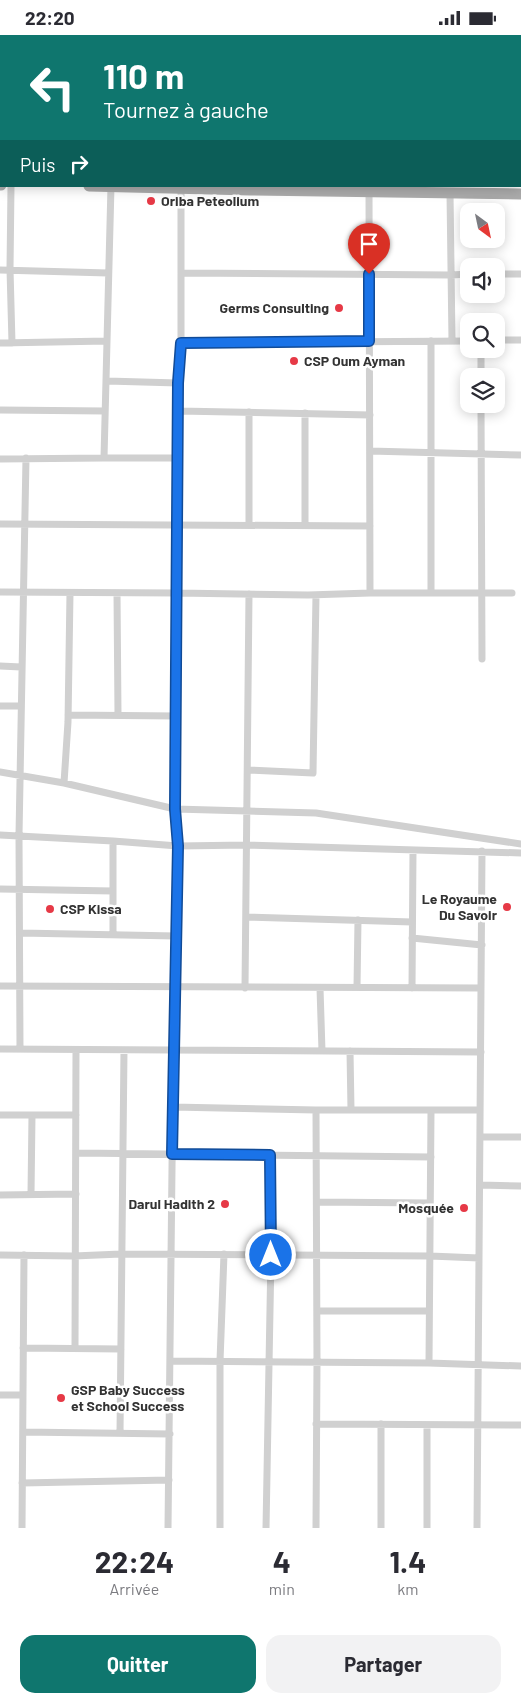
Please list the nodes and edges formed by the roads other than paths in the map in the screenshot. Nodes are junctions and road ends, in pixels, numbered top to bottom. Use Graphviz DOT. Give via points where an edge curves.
graph roads {
  1 [pos="11,187"];
  2 [pos="111,187"];
  3 [pos="154,187"];
  4 [pos="250,188"];
  5 [pos="181,189"];
  6 [pos="369,189"];
  7 [pos="506,190"];
  8 [pos="450,193"];
  9 [pos="521,194"];
  10 [pos="10,269"];
  11 [pos="0,270"];
  12 [pos="108,273"];
  13 [pos="181,273"];
  14 [pos="369,274"];
  15 [pos="460,274"];
  16 [pos="505,274"];
  17 [pos="521,274"];
  18 [pos="451,275"];
  19 [pos="505,340"];
  20 [pos="521,340"];
  21 [pos="107,341"];
  22 [pos="369,341"];
  23 [pos="431,341"];
  24 [pos="452,341"];
  25 [pos="460,341"];
  26 [pos="0,343"];
  27 [pos="12,343"];
  28 [pos="181,343"];
  29 [pos="107,381"];
  30 [pos="178,383"];
  31 [pos="0,411"];
  32 [pos="105,411"];
  33 [pos="179,411"];
  34 [pos="249,412"];
  35 [pos="304,413"];
  36 [pos="481,413"];
  37 [pos="370,415"];
  38 [pos="370,451"];
  39 [pos="431,451"];
  40 [pos="480,453"];
  41 [pos="521,455"];
  42 [pos="26,458"];
  43 [pos="104,458"];
  44 [pos="178,458"];
  45 [pos="0,459"];
  46 [pos="0,524"];
  47 [pos="25,524"];
  48 [pos="178,525"];
  49 [pos="249,525"];
  50 [pos="305,525"];
  51 [pos="370,525"];
  52 [pos="0,592"];
  53 [pos="23,592"];
  54 [pos="70,593"];
  55 [pos="117,593"];
  56 [pos="177,593"];
  57 [pos="370,593"];
  58 [pos="431,593"];
  59 [pos="481,593"];
  60 [pos="512,593"];
  61 [pos="249,594"];
  62 [pos="316,595"];
  63 [pos="482,659"];
  64 [pos="0,666"];
  65 [pos="22,667"];
  66 [pos="0,706"];
  67 [pos="20,706"];
  68 [pos="68,715"];
  69 [pos="118,715"];
  70 [pos="177,716"];
  71 [pos="248,770"];
  72 [pos="0,772"];
  73 [pos="21,775"];
  74 [pos="64,783"];
  75 [pos="175,809"];
  76 [pos="248,811"];
  77 [pos="0,835"];
  78 [pos="19,835"];
  79 [pos="113,841"];
  80 [pos="521,844"];
  81 [pos="247,845"];
  82 [pos="178,846"];
  83 [pos="413,851"];
  84 [pos="482,851"];
  85 [pos="521,853"];
  86 [pos="0,889"];
  87 [pos="19,889"];
  88 [pos="113,891"];
  89 [pos="247,917"];
  90 [pos="358,920"];
  91 [pos="412,922"];
  92 [pos="20,933"];
  93 [pos="113,934"];
  94 [pos="176,936"];
  95 [pos="412,938"];
  96 [pos="482,945"];
  97 [pos="0,986"];
  98 [pos="19,987"];
  99 [pos="357,987"];
  100 [pos="174,988"];
  101 [pos="245,988"];
  102 [pos="320,988"];
  103 [pos="412,988"];
  104 [pos="481,988"];
  105 [pos="0,1049"];
  106 [pos="20,1049"];
  107 [pos="76,1050"];
  108 [pos="124,1050"];
  109 [pos="174,1050"];
  110 [pos="322,1051"];
  111 [pos="350,1051"];
  112 [pos="481,1052"];
  113 [pos="173,1107"];
  114 [pos="316,1110"];
  115 [pos="351,1110"];
  116 [pos="480,1110"];
  117 [pos="431,1111"];
  118 [pos="0,1115"];
  119 [pos="32,1115"];
  120 [pos="76,1115"];
  121 [pos="480,1137"];
  122 [pos="521,1137"];
  123 [pos="76,1153"];
  124 [pos="122,1154"];
  125 [pos="172,1154"];
  126 [pos="270,1155"];
  127 [pos="316,1156"];
  128 [pos="431,1157"];
  129 [pos="480,1185"];
  130 [pos="521,1186"];
  131 [pos="31,1194"];
  132 [pos="76,1194"];
  133 [pos="0,1195"];
  134 [pos="317,1203"];
  135 [pos="430,1203"];
  136 [pos="121,1254"];
  137 [pos="171,1254"];
  138 [pos="224,1254"];
  139 [pos="0,1255"];
  140 [pos="24,1255"];
  141 [pos="271,1255"];
  142 [pos="317,1255"];
  143 [pos="74,1256"];
  144 [pos="430,1256"];
  145 [pos="479,1258"];
  146 [pos="317,1311"];
  147 [pos="429,1311"];
  148 [pos="23,1348"];
  149 [pos="75,1348"];
  150 [pos="120,1349"];
  151 [pos="170,1361"];
  152 [pos="220,1361"];
  153 [pos="269,1362"];
  154 [pos="318,1362"];
  155 [pos="429,1363"];
  156 [pos="479,1366"];
  157 [pos="521,1366"];
  158 [pos="0,1395"];
  159 [pos="23,1395"];
  160 [pos="316,1424"];
  161 [pos="381,1424"];
  162 [pos="478,1424"];
  163 [pos="427,1425"];
  164 [pos="521,1425"];
  165 [pos="23,1432"];
  166 [pos="120,1433"];
  167 [pos="170,1434"];
  168 [pos="170,1480"];
  169 [pos="22,1483"];
  170 [pos="22,1528"];
  171 [pos="168,1528"];
  172 [pos="220,1528"];
  173 [pos="266,1528"];
  174 [pos="316,1528"];
  175 [pos="381,1528"];
  176 [pos="427,1528"];
  177 [pos="477,1528"];
  1 -- 10 [label="street"];
  2 -- 12 [label="street"];
  3 -- 5 [label="main road"];
  4 -- 5 [label="main road"];
  4 -- 6 [label="main road"];
  5 -- 13 [label="street"];
  6 -- 8 [label="main road"];
  6 -- 14 [label="street"];
  7 -- 8 [label="main road"];
  7 -- 9 [label="main road"];
  8 -- 18 [label="street"];
  10 -- 11 [label="street"];
  10 -- 12 [label="street"];
  10 -- 27 [label="street"];
  12 -- 21 [label="street"];
  13 -- 14 [label="street"];
  13 -- 28 [label="street"];
  14 -- 18 [label="street"];
  14 -- 22 [label="street"];
  15 -- 18 [label="street"];
  16 -- 17 [label="street"];
  18 -- 24 [label="street"];
  19 -- 20 [label="street"];
  21 -- 27 [label="street"];
  21 -- 29 [label="street"];
  22 -- 23 [label="street"];
  22 -- 28 [label="street"];
  22 -- 37 [label="street"];
  23 -- 24 [label="street"];
  23 -- 39 [label="street"];
  24 -- 25 [label="street"];
  26 -- 27 [label="street"];
  28 -- 30 [label="street"];
  29 -- 30 [label="street"];
  29 -- 32 [label="street"];
  30 -- 33 [label="street"];
  31 -- 32 [label="street"];
  32 -- 43 [label="street"];
  33 -- 34 [label="street"];
  33 -- 44 [label="street"];
  34 -- 35 [label="street"];
  34 -- 49 [label="street"];
  35 -- 37 [label="street"];
  35 -- 50 [label="street"];
  36 -- 40 [label="street"];
  37 -- 38 [label="street"];
  38 -- 39 [label="street"];
  38 -- 51 [label="street"];
  39 -- 40 [label="street"];
  39 -- 58 [label="street"];
  40 -- 41 [label="street"];
  40 -- 59 [label="street"];
  42 -- 43 [label="street"];
  42 -- 45 [label="street"];
  42 -- 47 [label="street"];
  43 -- 44 [label="street"];
  44 -- 48 [label="street"];
  46 -- 47 [label="street"];
  47 -- 48 [label="street"];
  47 -- 53 [label="street"];
  48 -- 49 [label="street"];
  48 -- 56 [label="street"];
  49 -- 50 [label="street"];
  50 -- 51 [label="street"];
  51 -- 57 [label="street"];
  52 -- 53 [label="street"];
  53 -- 54 [label="street"];
  53 -- 65 [label="street"];
  54 -- 55 [label="street"];
  54 -- 68 [label="street"];
  55 -- 56 [label="street"];
  55 -- 69 [label="street"];
  56 -- 61 [label="street"];
  56 -- 70 [label="street"];
  57 -- 58 [label="street"];
  57 -- 62 [label="street"];
  58 -- 59 [label="street"];
  59 -- 60 [label="street"];
  59 -- 63 [label="street"];
  61 -- 62 [label="street"];
  61 -- 71 [label="street"];
  62 -- 71 [label="street" via="312,773"];
  64 -- 65 [label="street"];
  65 -- 67 [label="street"];
  66 -- 67 [label="street"];
  67 -- 73 [label="street"];
  68 -- 69 [label="street"];
  68 -- 74 [label="street"];
  69 -- 70 [label="street"];
  70 -- 75 [label="street"];
  71 -- 76 [label="street"];
  72 -- 73 [label="street"];
  73 -- 74 [label="street"];
  73 -- 78 [label="street"];
  74 -- 75 [label="street"];
  75 -- 76 [label="street"];
  75 -- 82 [label="street"];
  76 -- 80 [label="street" via="316,813"];
  76 -- 81 [label="street"];
  77 -- 78 [label="street"];
  78 -- 79 [label="street"];
  78 -- 87 [label="street"];
  79 -- 82 [label="street"];
  79 -- 88 [label="street"];
  81 -- 82 [label="street"];
  81 -- 83 [label="street"];
  81 -- 89 [label="street"];
  82 -- 94 [label="street"];
  83 -- 84 [label="street"];
  83 -- 91 [label="street"];
  84 -- 85 [label="street"];
  84 -- 96 [label="street"];
  86 -- 87 [label="street"];
  87 -- 88 [label="street"];
  87 -- 92 [label="street"];
  88 -- 93 [label="street"];
  89 -- 90 [label="street"];
  89 -- 101 [label="street"];
  90 -- 91 [label="street"];
  90 -- 99 [label="street"];
  91 -- 95 [label="street"];
  92 -- 93 [label="street"];
  92 -- 98 [label="street"];
  93 -- 94 [label="street"];
  94 -- 100 [label="street"];
  95 -- 96 [label="street"];
  95 -- 103 [label="street"];
  96 -- 104 [label="street"];
  97 -- 98 [label="street"];
  98 -- 100 [label="street"];
  98 -- 106 [label="street"];
  99 -- 102 [label="street"];
  99 -- 103 [label="street"];
  100 -- 101 [label="street"];
  100 -- 109 [label="street"];
  101 -- 102 [label="street"];
  102 -- 110 [label="street"];
  103 -- 104 [label="street"];
  104 -- 112 [label="street"];
  105 -- 106 [label="street"];
  106 -- 107 [label="street"];
  107 -- 108 [label="street"];
  107 -- 120 [label="street"];
  108 -- 109 [label="street"];
  108 -- 124 [label="street"];
  109 -- 110 [label="street"];
  109 -- 113 [label="street"];
  110 -- 111 [label="street"];
  111 -- 112 [label="street"];
  111 -- 115 [label="street"];
  112 -- 116 [label="street"];
  113 -- 114 [label="street"];
  113 -- 125 [label="street"];
  114 -- 115 [label="street"];
  114 -- 127 [label="street"];
  115 -- 117 [label="street"];
  116 -- 117 [label="street"];
  116 -- 121 [label="street"];
  117 -- 128 [label="street"];
  118 -- 119 [label="street"];
  119 -- 120 [label="street"];
  119 -- 131 [label="street"];
  120 -- 123 [label="street"];
  121 -- 122 [label="street"];
  121 -- 129 [label="street"];
  123 -- 124 [label="street"];
  123 -- 132 [label="street"];
  124 -- 125 [label="street"];
  124 -- 136 [label="street"];
  125 -- 126 [label="street"];
  125 -- 137 [label="street"];
  126 -- 127 [label="street"];
  126 -- 141 [label="street"];
  127 -- 128 [label="street"];
  127 -- 134 [label="street"];
  128 -- 135 [label="street"];
  129 -- 130 [label="street"];
  129 -- 145 [label="street"];
  131 -- 132 [label="street"];
  131 -- 133 [label="street"];
  132 -- 143 [label="street"];
  134 -- 135 [label="street"];
  134 -- 142 [label="street"];
  135 -- 144 [label="street"];
  136 -- 137 [label="street"];
  136 -- 143 [label="street"];
  136 -- 150 [label="street"];
  137 -- 138 [label="street"];
  137 -- 151 [label="street"];
  138 -- 141 [label="street"];
  138 -- 152 [label="street"];
  139 -- 140 [label="street"];
  140 -- 143 [label="street"];
  140 -- 148 [label="street"];
  141 -- 142 [label="street"];
  141 -- 153 [label="street"];
  142 -- 144 [label="street"];
  142 -- 146 [label="street"];
  143 -- 149 [label="street"];
  144 -- 145 [label="street"];
  144 -- 147 [label="street"];
  145 -- 156 [label="street"];
  146 -- 147 [label="street"];
  146 -- 154 [label="street"];
  147 -- 155 [label="street"];
  148 -- 149 [label="street"];
  148 -- 159 [label="street"];
  149 -- 150 [label="street"];
  150 -- 166 [label="street"];
  151 -- 152 [label="street"];
  151 -- 167 [label="street"];
  152 -- 153 [label="street"];
  152 -- 172 [label="street"];
  153 -- 154 [label="street"];
  153 -- 173 [label="street"];
  154 -- 155 [label="street"];
  154 -- 160 [label="street"];
  155 -- 156 [label="street"];
  156 -- 157 [label="street"];
  156 -- 162 [label="street"];
  158 -- 159 [label="street"];
  159 -- 165 [label="street"];
  160 -- 161 [label="street"];
  160 -- 174 [label="street"];
  161 -- 163 [label="street"];
  161 -- 175 [label="street"];
  162 -- 163 [label="street"];
  162 -- 164 [label="street"];
  162 -- 177 [label="street"];
  163 -- 176 [label="street"];
  165 -- 166 [label="street"];
  165 -- 169 [label="street"];
  166 -- 167 [label="street"];
  167 -- 168 [label="street"];
  168 -- 169 [label="street"];
  168 -- 171 [label="street"];
  169 -- 170 [label="street"];
}
